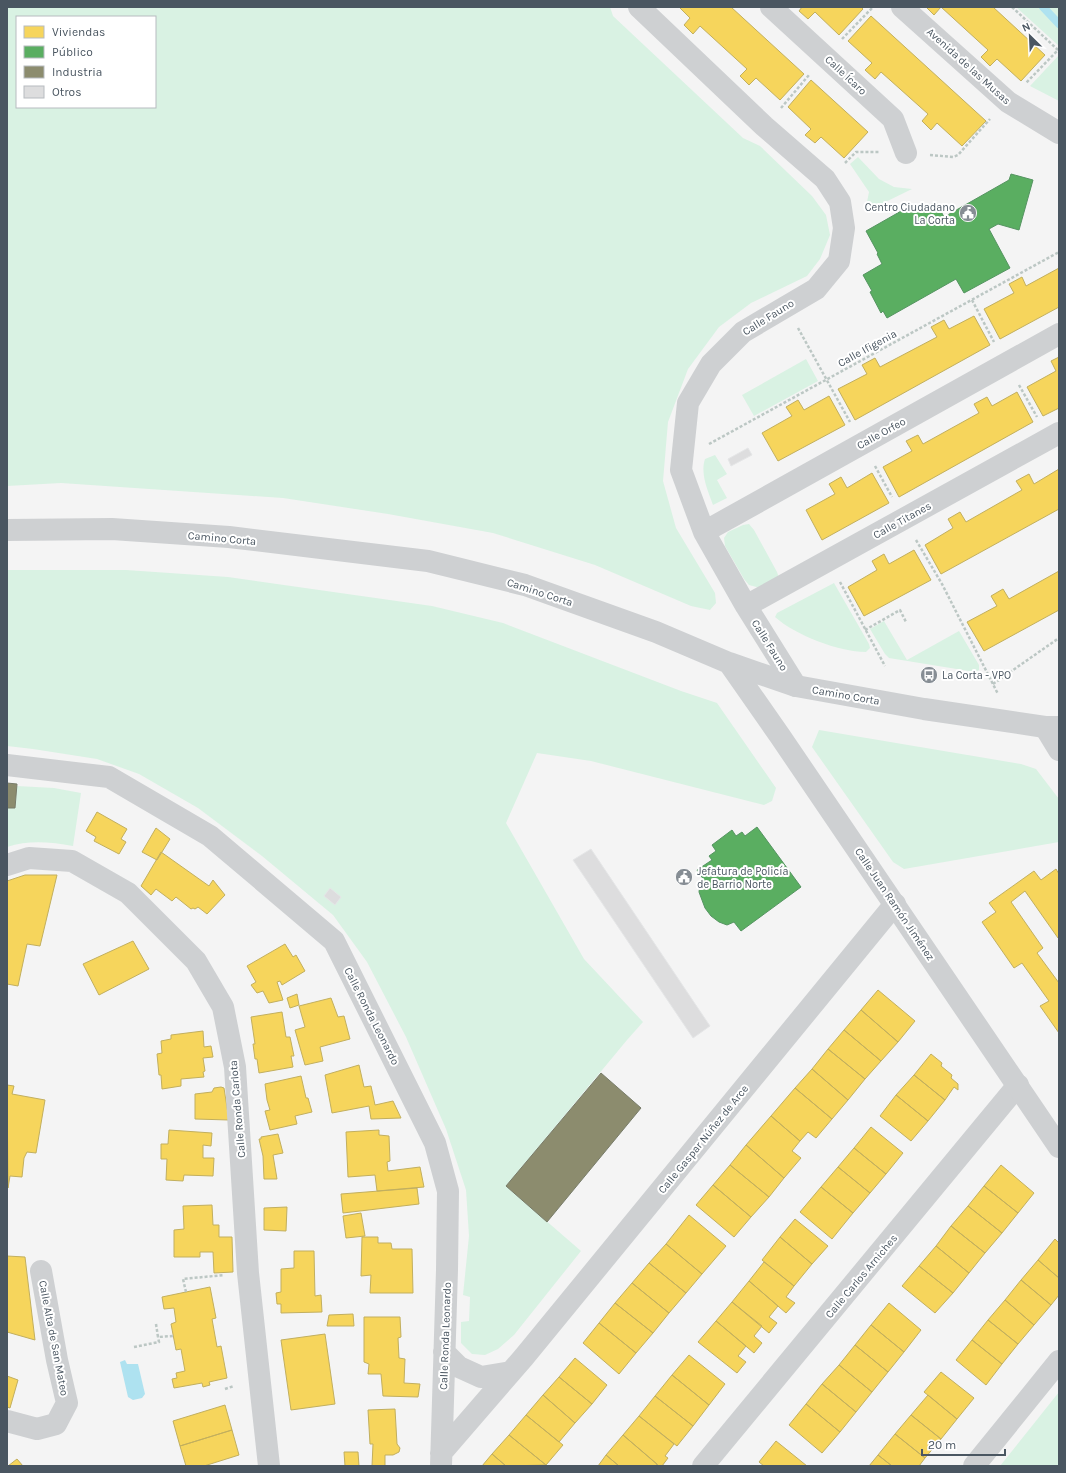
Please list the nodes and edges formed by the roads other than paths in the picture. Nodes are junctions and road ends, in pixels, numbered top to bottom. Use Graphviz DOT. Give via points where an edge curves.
graph roads {
  1 [pos="639,7"];
  2 [pos="771,7"];
  3 [pos="902,7"];
  4 [pos="1059,133"];
  5 [pos="906,153"];
  6 [pos="1059,334"];
  7 [pos="1059,433"];
  8 [pos="7,530"];
  9 [pos="704,532"];
  10 [pos="746,606"];
  11 [pos="729,663"];
  12 [pos="796,686"];
  13 [pos="1052,727"];
  14 [pos="1059,750"];
  15 [pos="7,765"];
  16 [pos="7,865"];
  17 [pos="895,904"];
  18 [pos="1018,1085"];
  19 [pos="1059,1147"];
  20 [pos="41,1271"];
  21 [pos="444,1352"];
  22 [pos="1059,1360"];
  23 [pos="511,1372"];
  24 [pos="7,1421"];
  25 [pos="441,1460"];
  26 [pos="268,1466"];
  27 [pos="703,1466"];
  28 [pos="974,1466"];
  1 -- 9 [label="street, Calle Fauno" via="764,126 825,179 840,202 844,228 839,261 816,289 743,332 711,364 688,403 681,470"];
  2 -- 5 [label="street, Calle Ícaro" via="893,119"];
  3 -- 4 [label="street, Avenida de las Musas" via="1008,102"];
  6 -- 9 [label="street, Calle Orfeo"];
  7 -- 10 [label="street, Calle Titanes"];
  8 -- 11 [label="street, Camino Corta" via="136,530 428,561 525,585 656,632"];
  9 -- 10 [label="street, Calle Fauno"];
  10 -- 12 [label="street, Calle Fauno"];
  11 -- 12 [label="street, Camino Corta"];
  11 -- 17 [label="street, Calle Juan Ramón Jiménez"];
  12 -- 13 [label="street, Camino Corta" via="924,709"];
  13 -- 14 [label="street"];
  15 -- 21 [label="street, Calle Ronda Leonardo" via="110,777 210,836 334,941 435,1143 448,1191"];
  16 -- 26 [label="street, Calle Ronda Carlota" via="29,858 72,861 128,893 196,961 223,1007 235,1067 248,1273"];
  17 -- 18 [label="street, Calle Juan Ramón Jiménez"];
  17 -- 23 [label="street, Calle Gaspar Núñez de Arce"];
  18 -- 19 [label="street, Calle Juan Ramón Jiménez"];
  18 -- 27 [label="street, Calle Carlos Arniches"];
  20 -- 24 [label="street, Calle Alta de San Mateo" via="67,1403 56,1424 37,1429"];
  21 -- 23 [label="street" via="459,1367 481,1377"];
  21 -- 25 [label="street, Calle Ronda Leonardo"];
  22 -- 28 [label="street"];
  23 -- 25 [label="street, Calle Gaspar Núñez de Arce"];
}
